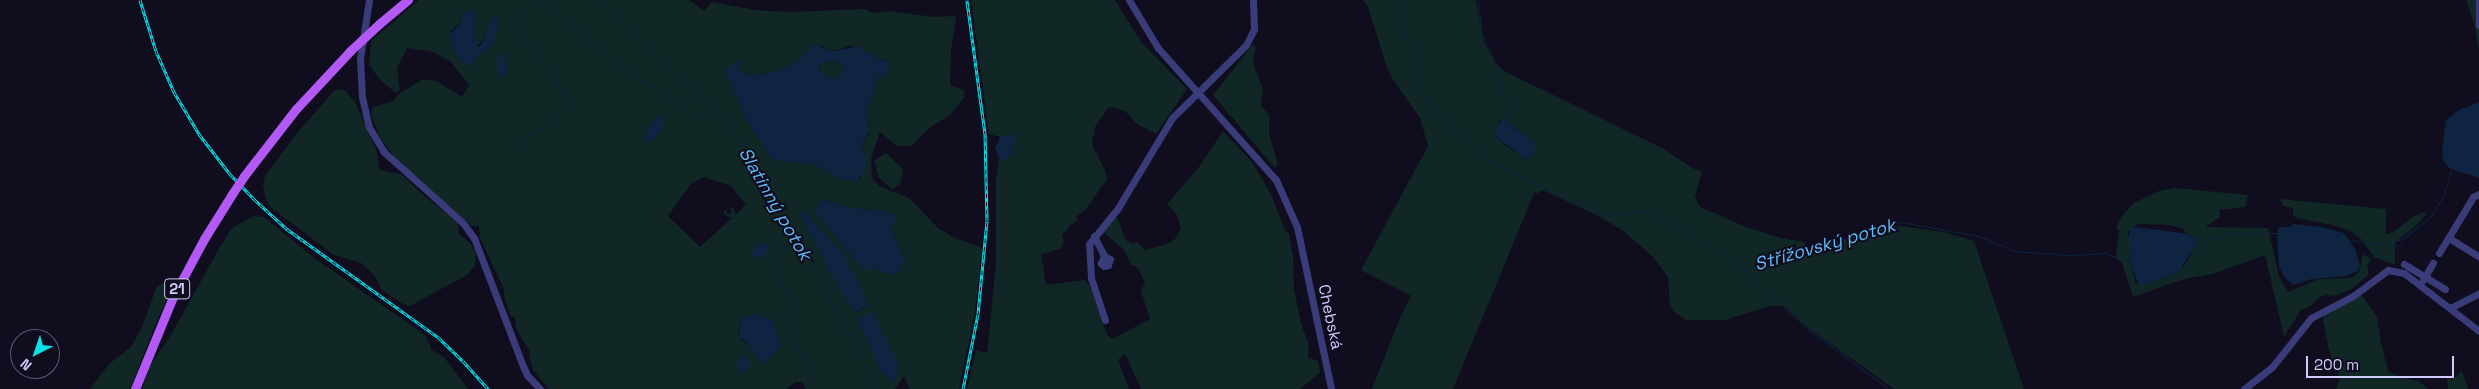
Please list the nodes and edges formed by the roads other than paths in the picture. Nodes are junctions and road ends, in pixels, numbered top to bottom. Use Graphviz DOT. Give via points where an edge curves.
graph roads {
  1 [pos="369,0"];
  2 [pos="408,0"];
  3 [pos="1128,0"];
  4 [pos="1253,0"];
  5 [pos="2479,0"];
  6 [pos="2479,25"];
  7 [pos="1198,94"];
  8 [pos="2479,194"];
  9 [pos="1094,236"];
  10 [pos="2449,238"];
  11 [pos="2439,253"];
  12 [pos="1104,256"];
  13 [pos="2479,256"];
  14 [pos="2433,263"];
  15 [pos="2404,264"];
  16 [pos="2425,276"];
  17 [pos="2420,284"];
  18 [pos="2445,289"];
  19 [pos="2479,293"];
  20 [pos="2450,308"];
  21 [pos="1105,320"];
  22 [pos="2479,332"];
  23 [pos="135,389"];
  24 [pos="540,389"];
  25 [pos="1331,389"];
  26 [pos="2244,389"];
  1 -- 24 [label="street" via="360,59 362,97 369,127 384,152 464,223 474,238 523,366"];
  2 -- 23 [label="main road, 21, bridge" via="350,50 296,109 244,176 173,297"];
  3 -- 7 [label="street, Chebská" via="1158,48"];
  4 -- 7 [label="street" via="1254,29 1246,45"];
  5 -- 6 [label="street"];
  7 -- 9 [label="street" via="1172,118 1118,208"];
  7 -- 25 [label="street, Chebská" via="1276,180 1297,227"];
  8 -- 10 [label="street" via="2473,198"];
  9 -- 12 [label="street"];
  9 -- 21 [label="street" via="1089,244 1091,278"];
  10 -- 11 [label="street"];
  10 -- 13 [label="street"];
  14 -- 16 [label="street"];
  15 -- 16 [label="street"];
  16 -- 17 [label="street"];
  16 -- 18 [label="street"];
  17 -- 20 [label="street"];
  17 -- 26 [label="street" via="2404,273 2388,270 2353,296 2311,318 2272,367"];
  19 -- 20 [label="street"];
  20 -- 22 [label="street"];
}
